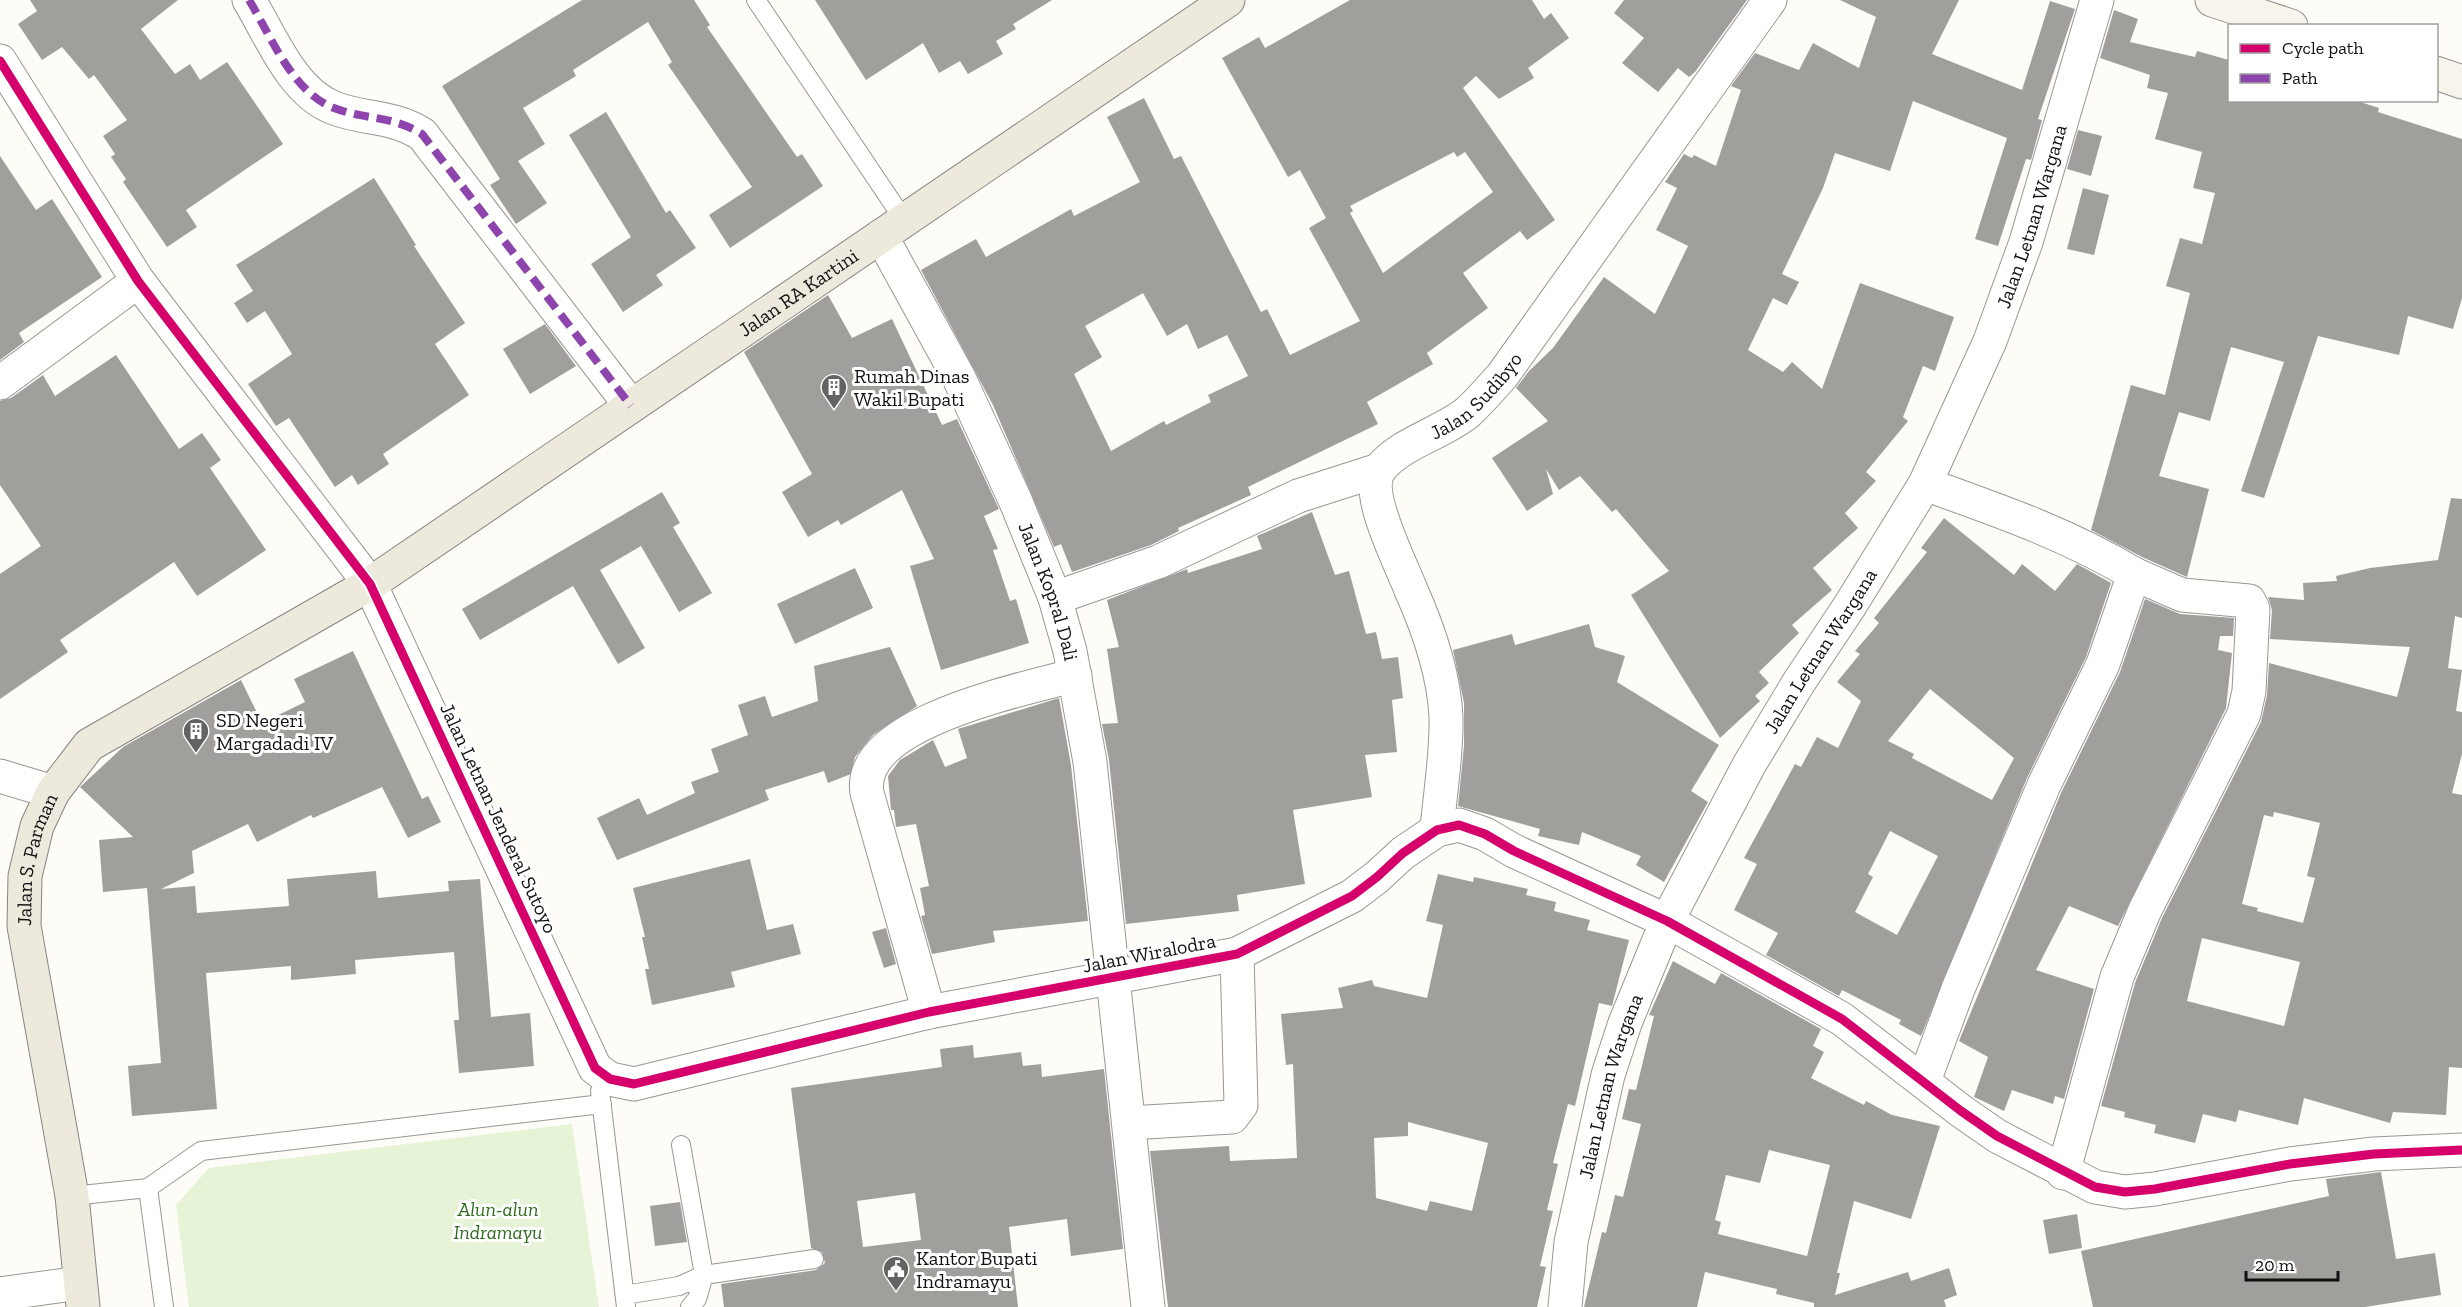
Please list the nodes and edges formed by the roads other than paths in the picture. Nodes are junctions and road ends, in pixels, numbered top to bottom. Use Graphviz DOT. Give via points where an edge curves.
graph roads {
  1 [pos="249,0"];
  2 [pos="756,0"];
  3 [pos="1228,0"];
  4 [pos="1770,0"];
  5 [pos="2097,0"];
  6 [pos="2216,1"];
  7 [pos="2252,6"];
  8 [pos="2287,24"];
  9 [pos="0,61"];
  10 [pos="2438,75"];
  11 [pos="2462,82"];
  12 [pos="893,228"];
  13 [pos="138,281"];
  14 [pos="0,383"];
  15 [pos="631,406"];
  16 [pos="1379,470"];
  17 [pos="1925,484"];
  18 [pos="2134,574"];
  19 [pos="370,584"];
  20 [pos="1055,598"];
  21 [pos="1074,675"];
  22 [pos="0,776"];
  23 [pos="53,792"];
  24 [pos="1437,830"];
  25 [pos="1667,921"];
  26 [pos="1237,954"];
  27 [pos="1113,978"];
  28 [pos="929,1012"];
  29 [pos="595,1068"];
  30 [pos="1924,1081"];
  31 [pos="602,1104"];
  32 [pos="1129,1123"];
  33 [pos="681,1144"];
  34 [pos="2462,1150"];
  35 [pos="2063,1173"];
  36 [pos="148,1188"];
  37 [pos="72,1196"];
  38 [pos="814,1258"];
  39 [pos="704,1275"];
  40 [pos="0,1294"];
  41 [pos="81,1295"];
  42 [pos="625,1301"];
  43 [pos="164,1307"];
  44 [pos="690,1307"];
  45 [pos="1148,1307"];
  46 [pos="1565,1307"];
  1 -- 15 [label="street" via="297,79 315,99 334,108 403,123 422,134"];
  2 -- 12 [label="lane"];
  3 -- 12 [label="main road, Jalan RA Kartini"];
  4 -- 16 [label="street, Jalan Sudibyo" via="1503,376 1467,413"];
  5 -- 17 [label="street, Jalan Letnan Wargana" via="2026,242 1990,341"];
  6 -- 7 [label="main road"];
  7 -- 8 [label="main road"];
  9 -- 13 [label="street, Jalan Letnan Jenderal Sutoyo"];
  10 -- 11 [label="main road"];
  12 -- 15 [label="main road, Jalan RA Kartini"];
  12 -- 20 [label="street, Jalan Kopral Dali"];
  13 -- 14 [label="street"];
  13 -- 19 [label="street, Jalan Letnan Jenderal Sutoyo"];
  15 -- 19 [label="main road, Jalan RA Kartini"];
  16 -- 20 [label="street, Jalan Sudibyo" via="1298,496 1158,562"];
  16 -- 24 [label="street" via="1376,482 1383,518 1426,624 1443,692 1445,747"];
  17 -- 18 [label="street" via="2032,522 2088,547"];
  17 -- 25 [label="street, Jalan Letnan Wargana" via="1798,682 1749,765"];
  18 -- 30 [label="street" via="2103,664 2044,785 1958,989"];
  18 -- 35 [label="street" via="2182,595 2250,601 2253,609 2249,691 2244,714 2149,901 2117,977"];
  19 -- 23 [label="main road, Jalan S. Parman" via="89,744"];
  19 -- 29 [label="street, Jalan Letnan Jenderal Sutoyo"];
  20 -- 21 [label="street, Jalan Kopral Dali"];
  21 -- 27 [label="street, Jalan Kopral Dali" via="1090,762"];
  21 -- 28 [label="street" via="944,713 899,738 875,760 869,773 867,793"];
  22 -- 23 [label="street"];
  23 -- 37 [label="main road, Jalan S. Parman" via="38,826 25,876 24,927"];
  24 -- 25 [label="street, Jalan Wiralodra" via="1459,825 1485,834"];
  24 -- 26 [label="street, Jalan Wiralodra" via="1352,896"];
  25 -- 30 [label="street, Jalan Wiralodra" via="1842,1019"];
  25 -- 46 [label="street, Jalan Letnan Wargana" via="1608,1076 1571,1242"];
  26 -- 27 [label="street, Jalan Wiralodra"];
  26 -- 32 [label="street" via="1241,1105 1232,1117"];
  27 -- 28 [label="street, Jalan Wiralodra"];
  27 -- 32 [label="street, Jalan Kopral Dali"];
  28 -- 29 [label="street, Jalan Wiralodra" via="634,1084 610,1079"];
  29 -- 31 [label="lane"];
  30 -- 35 [label="street, Jalan Wiralodra" via="1997,1136"];
  31 -- 36 [label="lane" via="201,1151"];
  31 -- 42 [label="lane"];
  32 -- 45 [label="street, Jalan Kopral Dali"];
  33 -- 39 [label="lane"];
  34 -- 35 [label="street, Jalan Wiralodra" via="2374,1154 2290,1164 2125,1192 2095,1187"];
  36 -- 37 [label="lane"];
  36 -- 43 [label="lane"];
  37 -- 41 [label="main road, Jalan S. Parman"];
  38 -- 39 [label="lane"];
  39 -- 42 [label="lane"];
  39 -- 44 [label="lane" via="697,1299"];
  40 -- 41 [label="street"];
}
